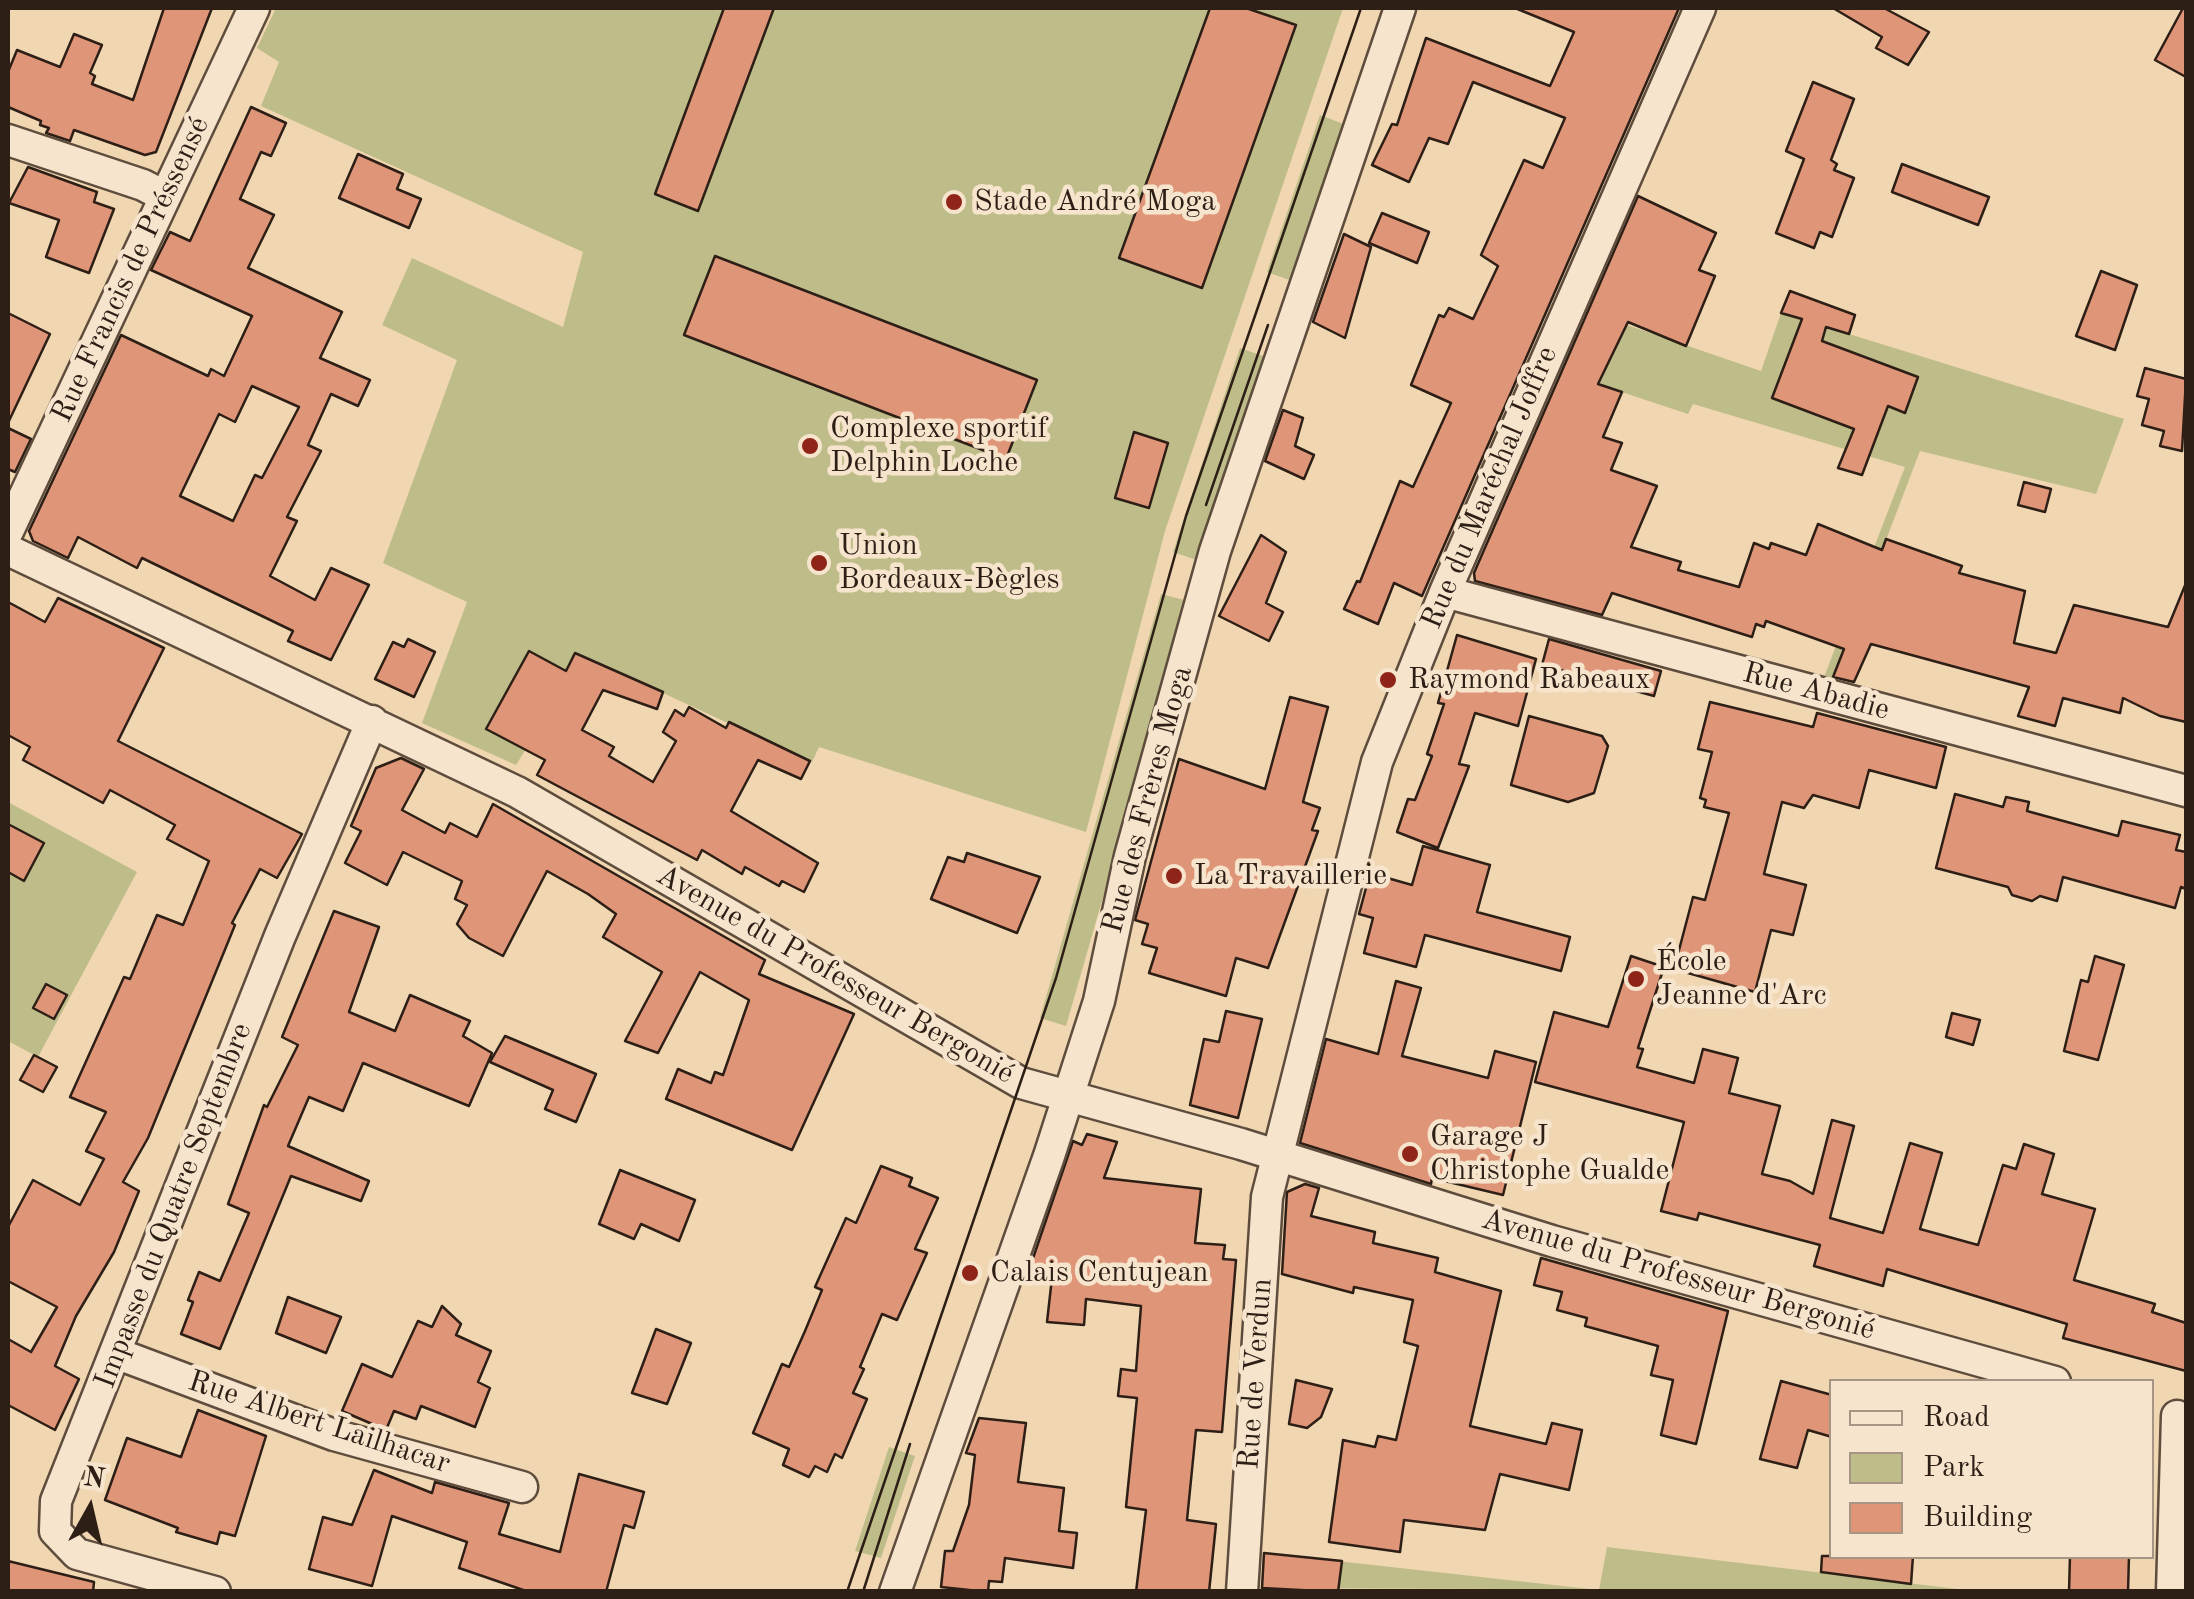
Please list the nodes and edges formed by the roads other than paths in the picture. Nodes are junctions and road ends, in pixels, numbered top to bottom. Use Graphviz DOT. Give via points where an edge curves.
graph roads {
  1 [pos="254,8"];
  2 [pos="1400,8"];
  3 [pos="1700,8"];
  4 [pos="8,140"];
  5 [pos="164,196"];
  6 [pos="8,532"];
  7 [pos="8,550"];
  8 [pos="1445,592"];
  9 [pos="372,722"];
  10 [pos="2186,792"];
  11 [pos="1066,1097"];
  12 [pos="1274,1156"];
  13 [pos="118,1354"];
  14 [pos="2044,1379"];
  15 [pos="2172,1414"];
  16 [pos="522,1487"];
  17 [pos="215,1592"];
  18 [pos="894,1592"];
  19 [pos="1242,1592"];
  20 [pos="2172,1592"];
  1 -- 5 [label="street, Rue Francis de Préssensé"];
  2 -- 11 [label="street, Rue des Frères Moga" via="1215,551 1130,856 1098,1000"];
  3 -- 8 [label="street, Rue du Maréchal Joffre"];
  4 -- 5 [label="street"];
  5 -- 6 [label="street, Rue Francis de Préssensé"];
  7 -- 9 [label="street, Avenue du Professeur Bergonié"];
  8 -- 10 [label="street, Rue Abadie"];
  8 -- 12 [label="street, Rue du Maréchal Joffre" via="1377,762"];
  9 -- 11 [label="street, Avenue du Professeur Bergonié" via="517,792 1004,1076"];
  9 -- 13 [label="street, Impasse du Quatre Septembre" via="132,1304"];
  11 -- 12 [label="street, Avenue du Professeur Bergonié"];
  11 -- 18 [label="street, Rue des Frères Moga"];
  12 -- 14 [label="street, Avenue du Professeur Bergonié"];
  12 -- 19 [label="street, Rue de Verdun"];
  13 -- 16 [label="street, Rue Albert Lailhacar" via="334,1435"];
  13 -- 17 [label="street, Impasse du Quatre Septembre" via="56,1501 55,1531 77,1554"];
  15 -- 20 [label="street"];
}
